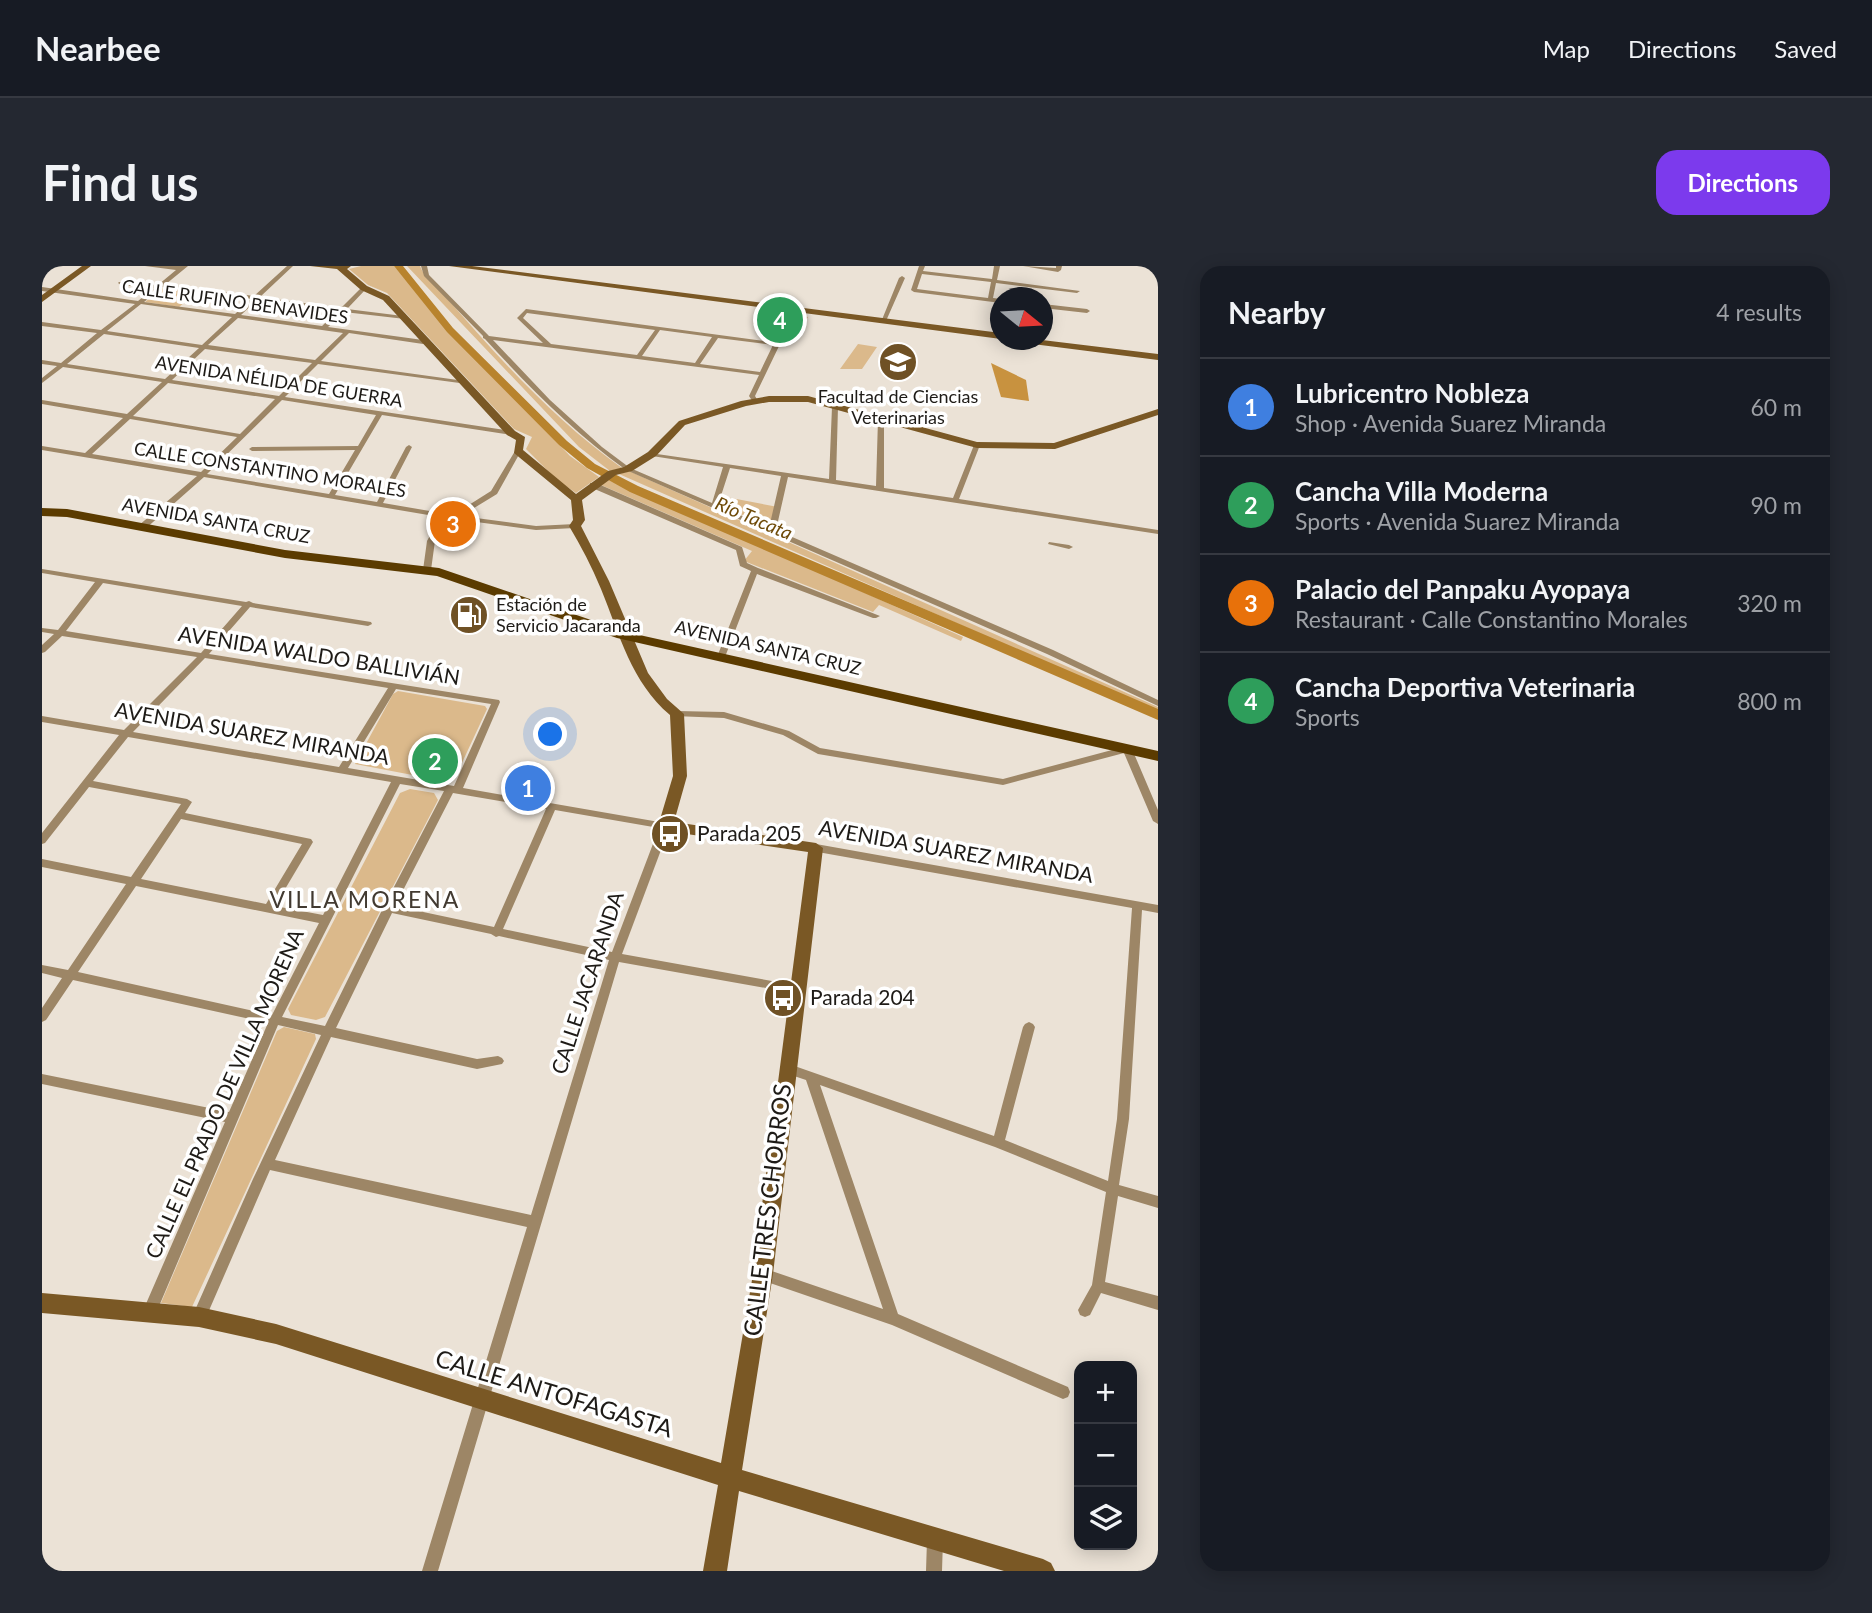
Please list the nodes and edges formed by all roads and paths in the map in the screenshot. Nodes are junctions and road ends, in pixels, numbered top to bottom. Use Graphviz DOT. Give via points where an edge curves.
graph roads {
  1 [pos="87,266"];
  2 [pos="148,266"];
  3 [pos="290,266"];
  4 [pos="314,266"];
  5 [pos="351,266"];
  6 [pos="424,266"];
  7 [pos="453,266"];
  8 [pos="997,266"];
  9 [pos="1027,266"];
  10 [pos="1059,266"];
  11 [pos="183,268"];
  12 [pos="340,268"];
  13 [pos="482,268"];
  14 [pos="921,269"];
  15 [pos="902,278"];
  16 [pos="995,281"];
  17 [pos="121,282"];
  18 [pos="160,286"];
  19 [pos="993,287"];
  20 [pos="364,288"];
  21 [pos="42,289"];
  22 [pos="53,291"];
  23 [pos="1077,291"];
  24 [pos="42,299"];
  25 [pos="255,299"];
  26 [pos="990,300"];
  27 [pos="139,303"];
  28 [pos="1053,307"];
  29 [pos="340,310"];
  30 [pos="1087,311"];
  31 [pos="235,317"];
  32 [pos="403,318"];
  33 [pos="883,321"];
  34 [pos="42,324"];
  35 [pos="659,328"];
  36 [pos="323,329"];
  37 [pos="99,332"];
  38 [pos="347,332"];
  39 [pos="990,335"];
  40 [pos="716,336"];
  41 [pos="485,337"];
  42 [pos="424,342"];
  43 [pos="1053,344"];
  44 [pos="202,346"];
  45 [pos="550,346"];
  46 [pos="1158,357"];
  47 [pos="638,358"];
  48 [pos="42,362"];
  49 [pos="316,362"];
  50 [pos="60,365"];
  51 [pos="696,366"];
  52 [pos="762,374"];
  53 [pos="165,380"];
  54 [pos="42,381"];
  55 [pos="465,383"];
  56 [pos="280,398"];
  57 [pos="755,401"];
  58 [pos="42,402"];
  59 [pos="835,407"];
  60 [pos="1158,412"];
  61 [pos="380,414"];
  62 [pos="127,417"];
  63 [pos="881,419"];
  64 [pos="511,433"];
  65 [pos="242,436"];
  66 [pos="977,445"];
  67 [pos="409,447"];
  68 [pos="359,448"];
  69 [pos="42,449"];
  70 [pos="252,449"];
  71 [pos="518,452"];
  72 [pos="652,454"];
  73 [pos="86,456"];
  74 [pos="727,466"];
  75 [pos="628,469"];
  76 [pos="203,474"];
  77 [pos="785,475"];
  78 [pos="832,482"];
  79 [pos="593,485"];
  80 [pos="880,489"];
  81 [pos="331,496"];
  82 [pos="576,499"];
  83 [pos="955,501"];
  84 [pos="379,504"];
  85 [pos="714,506"];
  86 [pos="42,512"];
  87 [pos="449,516"];
  88 [pos="575,526"];
  89 [pos="141,528"];
  90 [pos="772,532"];
  91 [pos="1158,532"];
  92 [pos="1052,544"];
  93 [pos="1069,547"];
  94 [pos="427,570"];
  95 [pos="755,570"];
  96 [pos="42,571"];
  97 [pos="101,580"];
  98 [pos="249,603"];
  99 [pos="876,616"];
  100 [pos="368,624"];
  101 [pos="42,630"];
  102 [pos="60,633"];
  103 [pos="622,635"];
  104 [pos="42,650"];
  105 [pos="203,656"];
  106 [pos="721,657"];
  107 [pos="393,686"];
  108 [pos="1158,703"];
  109 [pos="677,714"];
  110 [pos="42,719"];
  111 [pos="125,734"];
  112 [pos="1127,749"];
  113 [pos="1158,756"];
  114 [pos="342,770"];
  115 [pos="397,780"];
  116 [pos="85,783"];
  117 [pos="454,789"];
  118 [pos="552,806"];
  119 [pos="177,815"];
  120 [pos="1158,821"];
  121 [pos="665,826"];
  122 [pos="42,840"];
  123 [pos="816,848"];
  124 [pos="42,863"];
  125 [pos="132,883"];
  126 [pos="1137,905"];
  127 [pos="388,908"];
  128 [pos="268,909"];
  129 [pos="1158,909"];
  130 [pos="326,919"];
  131 [pos="496,933"];
  132 [pos="615,957"];
  133 [pos="42,969"];
  134 [pos="69,975"];
  135 [pos="800,990"];
  136 [pos="42,1017"];
  137 [pos="275,1020"];
  138 [pos="1029,1027"];
  139 [pos="328,1031"];
  140 [pos="498,1061"];
  141 [pos="786,1068"];
  142 [pos="811,1077"];
  143 [pos="42,1079"];
  144 [pos="231,1118"];
  145 [pos="998,1143"];
  146 [pos="268,1164"];
  147 [pos="1114,1189"];
  148 [pos="1158,1202"];
  149 [pos="534,1222"];
  150 [pos="763,1274"];
  151 [pos="1098,1286"];
  152 [pos="42,1303"];
  153 [pos="1158,1303"];
  154 [pos="1085,1310"];
  155 [pos="149,1313"];
  156 [pos="199,1317"];
  157 [pos="893,1319"];
  158 [pos="1063,1392"];
  159 [pos="482,1399"];
  160 [pos="729,1477"];
  161 [pos="935,1540"];
  162 [pos="429,1571"];
  163 [pos="715,1571"];
  164 [pos="934,1571"];
  165 [pos="1043,1571"];
  1 -- 22 [label="street"];
  2 -- 11 [label="street"];
  3 -- 25 [label="street"];
  4 -- 12 [label="street"];
  5 -- 12 [label="street"];
  6 -- 41 [label="street" via="426,275"];
  7 -- 13 [label="street"];
  8 -- 16 [label="street"];
  9 -- 10 [label="street" via="1058,270"];
  11 -- 18 [label="street"];
  12 -- 20 [label="street"];
  13 -- 33 [label="street"];
  14 -- 16 [label="street"];
  14 -- 26 [label="street" via="914,290"];
  15 -- 33 [label="street"];
  16 -- 19 [label="street"];
  16 -- 23 [label="street"];
  17 -- 18 [label="street"];
  18 -- 25 [label="street"];
  18 -- 27 [label="street"];
  20 -- 29 [label="street"];
  20 -- 32 [label="street" via="382,294"];
  21 -- 22 [label="street, CALLE RUFINO BENAVIDES"];
  22 -- 24 [label="street"];
  22 -- 27 [label="street, CALLE RUFINO BENAVIDES"];
  25 -- 29 [label="street"];
  25 -- 31 [label="street"];
  27 -- 31 [label="street, CALLE RUFINO BENAVIDES"];
  27 -- 37 [label="street"];
  28 -- 30 [label="street"];
  29 -- 32 [label="street"];
  29 -- 36 [label="street"];
  31 -- 36 [label="street, CALLE RUFINO BENAVIDES"];
  31 -- 44 [label="street"];
  32 -- 42 [label="street"];
  33 -- 39 [label="street"];
  34 -- 37 [label="street"];
  35 -- 40 [label="street"];
  35 -- 45 [label="street" via="526,311 520,318"];
  35 -- 47 [label="street"];
  36 -- 38 [label="street, CALLE RUFINO BENAVIDES"];
  37 -- 44 [label="street"];
  37 -- 50 [label="street"];
  38 -- 42 [label="street, CALLE RUFINO BENAVIDES"];
  38 -- 49 [label="street"];
  40 -- 51 [label="street"];
  40 -- 52 [label="street" via="777,344"];
  41 -- 45 [label="street"];
  41 -- 75 [label="street" via="589,443"];
  42 -- 55 [label="street"];
  43 -- 46 [label="street"];
  44 -- 49 [label="street"];
  44 -- 53 [label="street"];
  45 -- 47 [label="street"];
  47 -- 51 [label="street"];
  48 -- 50 [label="street, AVENIDA NÉLIDA DE GUERRA"];
  49 -- 55 [label="street"];
  49 -- 56 [label="street"];
  50 -- 53 [label="street, AVENIDA NÉLIDA DE GUERRA"];
  50 -- 54 [label="street"];
  51 -- 52 [label="street"];
  52 -- 57 [label="street" via="752,396"];
  53 -- 56 [label="street, AVENIDA NÉLIDA DE GUERRA"];
  53 -- 62 [label="street"];
  55 -- 64 [label="street"];
  56 -- 61 [label="street, AVENIDA NÉLIDA DE GUERRA"];
  56 -- 65 [label="street"];
  57 -- 59 [label="street" via="808,399"];
  57 -- 72 [label="street" via="682,424"];
  58 -- 62 [label="street"];
  59 -- 63 [label="street"];
  59 -- 78 [label="street"];
  60 -- 66 [label="street" via="1055,446"];
  61 -- 64 [label="street, AVENIDA NÉLIDA DE GUERRA"];
  61 -- 68 [label="street"];
  62 -- 65 [label="street"];
  62 -- 73 [label="street"];
  63 -- 66 [label="street"];
  63 -- 80 [label="street"];
  64 -- 71 [label="street" via="521,439"];
  65 -- 76 [label="street"];
  66 -- 83 [label="street"];
  67 -- 84 [label="street"];
  68 -- 70 [label="street"];
  68 -- 81 [label="street"];
  69 -- 73 [label="street, CALLE CONSTANTINO MORALES"];
  71 -- 82 [label="street"];
  71 -- 87 [label="street" via="494,492"];
  72 -- 74 [label="street"];
  72 -- 75 [label="street"];
  73 -- 76 [label="street, CALLE CONSTANTINO MORALES"];
  74 -- 77 [label="street"];
  74 -- 85 [label="street"];
  75 -- 79 [label="street"];
  75 -- 85 [label="street"];
  76 -- 81 [label="street, CALLE CONSTANTINO MORALES"];
  76 -- 89 [label="street"];
  77 -- 78 [label="street"];
  77 -- 90 [label="street"];
  78 -- 80 [label="street"];
  79 -- 82 [label="street"];
  79 -- 95 [label="street" via="739,549 743,564"];
  80 -- 83 [label="street"];
  81 -- 84 [label="street, CALLE CONSTANTINO MORALES"];
  82 -- 88 [label="street" via="579,520"];
  83 -- 91 [label="street"];
  84 -- 87 [label="street, CALLE CONSTANTINO MORALES"];
  85 -- 90 [label="street"];
  86 -- 89 [label="main road, AVENIDA SANTA CRUZ"];
  87 -- 88 [label="street, CALLE CONSTANTINO MORALES" via="536,528"];
  87 -- 94 [label="street" via="430,541"];
  88 -- 103 [label="street" via="607,589"];
  89 -- 94 [label="main road, AVENIDA SANTA CRUZ" via="285,554"];
  90 -- 108 [label="street"];
  92 -- 93 [label="street"];
  94 -- 103 [label="main road, AVENIDA SANTA CRUZ"];
  95 -- 99 [label="street"];
  95 -- 106 [label="street"];
  96 -- 97 [label="street"];
  97 -- 98 [label="street"];
  97 -- 102 [label="street"];
  98 -- 100 [label="street"];
  98 -- 105 [label="street"];
  101 -- 102 [label="street, AVENIDA WALDO BALLIVIÁN"];
  102 -- 104 [label="street"];
  102 -- 105 [label="street, AVENIDA WALDO BALLIVIÁN"];
  103 -- 106 [label="main road, AVENIDA SANTA CRUZ"];
  103 -- 109 [label="street" via="647,685"];
  105 -- 107 [label="street, AVENIDA WALDO BALLIVIÁN"];
  105 -- 111 [label="street"];
  106 -- 112 [label="main road, AVENIDA SANTA CRUZ"];
  107 -- 114 [label="street"];
  107 -- 117 [label="street, AVENIDA WALDO BALLIVIÁN" via="496,702"];
  109 -- 112 [label="street" via="724,715 786,733 818,751 1003,782"];
  109 -- 121 [label="street, CALLE JACARANDA" via="680,776"];
  110 -- 111 [label="street, AVENIDA SUAREZ MIRANDA"];
  111 -- 114 [label="street, AVENIDA SUAREZ MIRANDA"];
  111 -- 116 [label="street"];
  112 -- 113 [label="main road, AVENIDA SANTA CRUZ"];
  112 -- 120 [label="street"];
  114 -- 115 [label="street, AVENIDA SUAREZ MIRANDA"];
  115 -- 117 [label="street, AVENIDA SUAREZ MIRANDA"];
  115 -- 130 [label="street, CALLE EL PRADO DE VILLA MORENA"];
  116 -- 119 [label="street" via="187,802"];
  116 -- 122 [label="street"];
  117 -- 118 [label="street, AVENIDA SUAREZ MIRANDA"];
  117 -- 127 [label="street"];
  118 -- 121 [label="street, AVENIDA SUAREZ MIRANDA"];
  118 -- 131 [label="street"];
  119 -- 125 [label="street"];
  119 -- 128 [label="street" via="308,842"];
  121 -- 123 [label="street, AVENIDA SUAREZ MIRANDA"];
  121 -- 132 [label="street, CALLE JACARANDA"];
  123 -- 126 [label="street, AVENIDA SUAREZ MIRANDA"];
  123 -- 135 [label="street, CALLE TRES CHORROS"];
  124 -- 125 [label="street"];
  125 -- 128 [label="street"];
  125 -- 134 [label="street"];
  126 -- 129 [label="street, AVENIDA SUAREZ MIRANDA"];
  126 -- 147 [label="street"];
  127 -- 131 [label="street"];
  127 -- 139 [label="street"];
  128 -- 130 [label="street"];
  130 -- 137 [label="street, CALLE EL PRADO DE VILLA MORENA"];
  131 -- 132 [label="street"];
  132 -- 135 [label="street"];
  132 -- 149 [label="street, CALLE JACARANDA"];
  133 -- 134 [label="street"];
  134 -- 136 [label="street"];
  134 -- 137 [label="street"];
  135 -- 141 [label="street, CALLE TRES CHORROS"];
  137 -- 139 [label="street"];
  137 -- 144 [label="street, CALLE EL PRADO DE VILLA MORENA"];
  138 -- 145 [label="street"];
  139 -- 140 [label="street" via="477,1064"];
  139 -- 146 [label="street"];
  141 -- 142 [label="street"];
  141 -- 150 [label="street, CALLE TRES CHORROS"];
  142 -- 145 [label="street"];
  142 -- 157 [label="street"];
  143 -- 144 [label="street"];
  144 -- 155 [label="street, CALLE EL PRADO DE VILLA MORENA"];
  145 -- 147 [label="street"];
  146 -- 149 [label="street"];
  146 -- 156 [label="street"];
  147 -- 148 [label="street"];
  147 -- 151 [label="street"];
  149 -- 159 [label="street, CALLE JACARANDA"];
  150 -- 157 [label="street"];
  150 -- 160 [label="street, CALLE TRES CHORROS"];
  151 -- 153 [label="street"];
  151 -- 154 [label="street"];
  152 -- 155 [label="street, CALLE ANTOFAGASTA"];
  155 -- 156 [label="street, CALLE ANTOFAGASTA"];
  156 -- 159 [label="street, CALLE ANTOFAGASTA" via="276,1334"];
  157 -- 158 [label="street"];
  159 -- 160 [label="street, CALLE ANTOFAGASTA"];
  159 -- 162 [label="street, CALLE JACARANDA"];
  160 -- 161 [label="street, CALLE ANTOFAGASTA"];
  160 -- 163 [label="street, CALLE TRES CHORROS"];
  161 -- 164 [label="street"];
  161 -- 165 [label="street, CALLE ANTOFAGASTA"];
}
